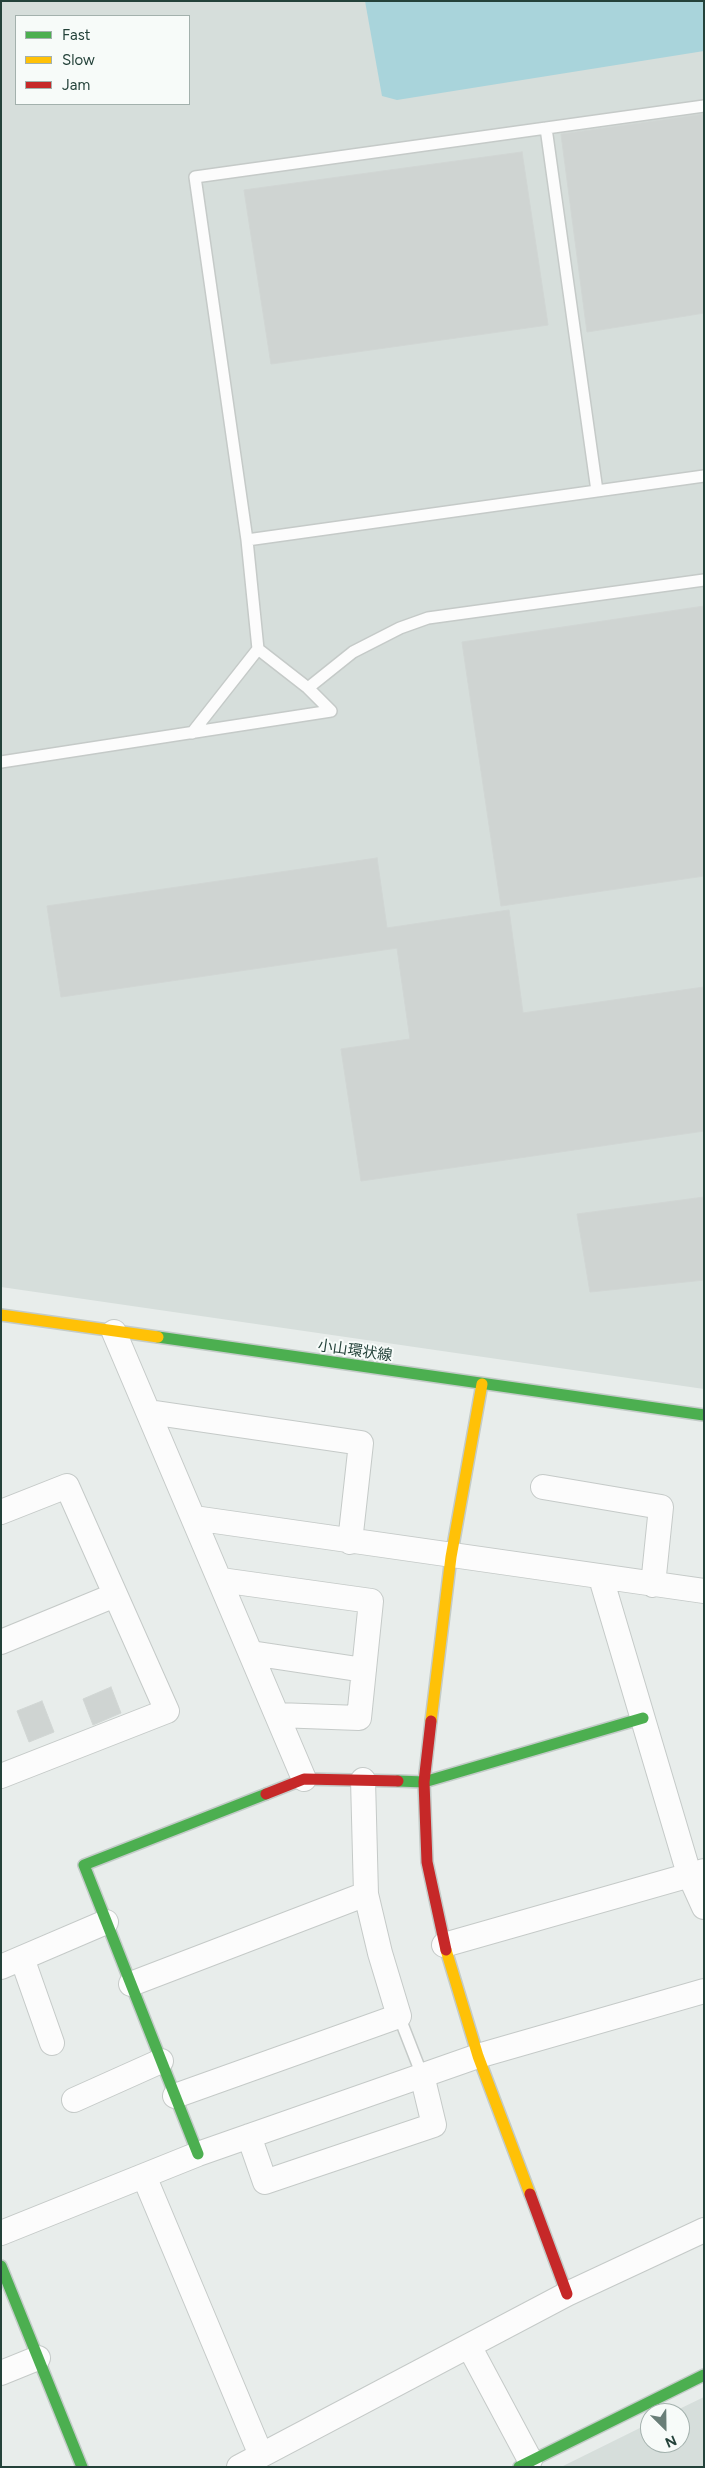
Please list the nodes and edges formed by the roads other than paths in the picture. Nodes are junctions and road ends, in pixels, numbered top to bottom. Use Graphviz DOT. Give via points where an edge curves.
graph roads {
  1 [pos="704,106"];
  2 [pos="546,128"];
  3 [pos="704,476"];
  4 [pos="597,491"];
  5 [pos="246,540"];
  6 [pos="704,580"];
  7 [pos="258,650"];
  8 [pos="308,688"];
  9 [pos="192,733"];
  10 [pos="1,762"];
  11 [pos="1,1315"];
  12 [pos="114,1332"];
  13 [pos="482,1384"];
  14 [pos="148,1412"];
  15 [pos="704,1415"];
  16 [pos="544,1487"];
  17 [pos="1,1512"];
  18 [pos="194,1518"];
  19 [pos="350,1542"];
  20 [pos="451,1557"];
  21 [pos="601,1578"];
  22 [pos="220,1580"];
  23 [pos="653,1585"];
  24 [pos="704,1592"];
  25 [pos="116,1595"];
  26 [pos="1,1642"];
  27 [pos="251,1653"];
  28 [pos="364,1670"];
  29 [pos="278,1715"];
  30 [pos="643,1718"];
  31 [pos="1,1776"];
  32 [pos="304,1779"];
  33 [pos="362,1780"];
  34 [pos="424,1782"];
  35 [pos="696,1872"];
  36 [pos="366,1894"];
  37 [pos="704,1907"];
  38 [pos="106,1922"];
  39 [pos="444,1945"];
  40 [pos="12,1962"];
  41 [pos="131,1984"];
  42 [pos="704,1991"];
  43 [pos="400,2016"];
  44 [pos="52,2043"];
  45 [pos="478,2056"];
  46 [pos="161,2061"];
  47 [pos="422,2075"];
  48 [pos="175,2096"];
  49 [pos="74,2100"];
  50 [pos="249,2136"];
  51 [pos="198,2154"];
  52 [pos="144,2176"];
  53 [pos="704,2230"];
  54 [pos="1,2233"];
  55 [pos="1,2266"];
  56 [pos="567,2294"];
  57 [pos="469,2346"];
  58 [pos="38,2358"];
  59 [pos="1,2374"];
  60 [pos="704,2374"];
  61 [pos="261,2455"];
  62 [pos="524,2464"];
  63 [pos="82,2467"];
  64 [pos="238,2467"];
  1 -- 2 [label="lane"];
  2 -- 4 [label="lane"];
  2 -- 5 [label="lane" via="194,177"];
  3 -- 4 [label="lane"];
  4 -- 5 [label="lane"];
  5 -- 7 [label="lane"];
  6 -- 8 [label="lane" via="428,618 400,628 354,652"];
  7 -- 8 [label="lane"];
  7 -- 9 [label="lane"];
  8 -- 9 [label="lane" via="331,711"];
  9 -- 10 [label="lane"];
  11 -- 12 [label="street, 小山環状線"];
  12 -- 13 [label="street, 小山環状線"];
  12 -- 14 [label="street"];
  13 -- 15 [label="street, 小山環状線"];
  13 -- 20 [label="street"];
  14 -- 18 [label="street"];
  14 -- 19 [label="street" via="361,1444"];
  16 -- 23 [label="street" via="661,1507"];
  17 -- 25 [label="street" via="67,1486"];
  18 -- 19 [label="street"];
  18 -- 22 [label="street"];
  19 -- 20 [label="street"];
  20 -- 21 [label="street"];
  20 -- 34 [label="street"];
  21 -- 23 [label="street"];
  21 -- 30 [label="street"];
  22 -- 27 [label="street"];
  22 -- 28 [label="street" via="371,1601"];
  23 -- 24 [label="street"];
  25 -- 26 [label="street"];
  25 -- 31 [label="street" via="167,1711"];
  27 -- 28 [label="street"];
  27 -- 29 [label="street"];
  28 -- 29 [label="street" via="359,1718"];
  29 -- 32 [label="street"];
  30 -- 34 [label="street"];
  30 -- 35 [label="street"];
  32 -- 33 [label="street"];
  32 -- 38 [label="street" via="84,1865"];
  33 -- 34 [label="street"];
  33 -- 36 [label="street"];
  34 -- 39 [label="street" via="428,1862"];
  35 -- 37 [label="street"];
  35 -- 39 [label="street"];
  36 -- 41 [label="street"];
  36 -- 43 [label="street"];
  38 -- 40 [label="street"];
  38 -- 41 [label="street"];
  39 -- 45 [label="street"];
  40 -- 44 [label="street"];
  41 -- 46 [label="street"];
  42 -- 45 [label="street"];
  43 -- 47 [label="lane"];
  43 -- 48 [label="street"];
  45 -- 47 [label="street"];
  45 -- 56 [label="street"];
  46 -- 48 [label="street"];
  46 -- 49 [label="street"];
  47 -- 50 [label="street"];
  47 -- 50 [label="street" via="434,2125 265,2182"];
  48 -- 51 [label="street"];
  50 -- 51 [label="street"];
  51 -- 52 [label="street"];
  52 -- 54 [label="street"];
  52 -- 61 [label="street"];
  53 -- 56 [label="street"];
  55 -- 58 [label="street"];
  56 -- 57 [label="street"];
  57 -- 61 [label="street"];
  57 -- 62 [label="street"];
  58 -- 59 [label="street"];
  58 -- 63 [label="street"];
  60 -- 62 [label="street"];
  61 -- 64 [label="street"];
}
